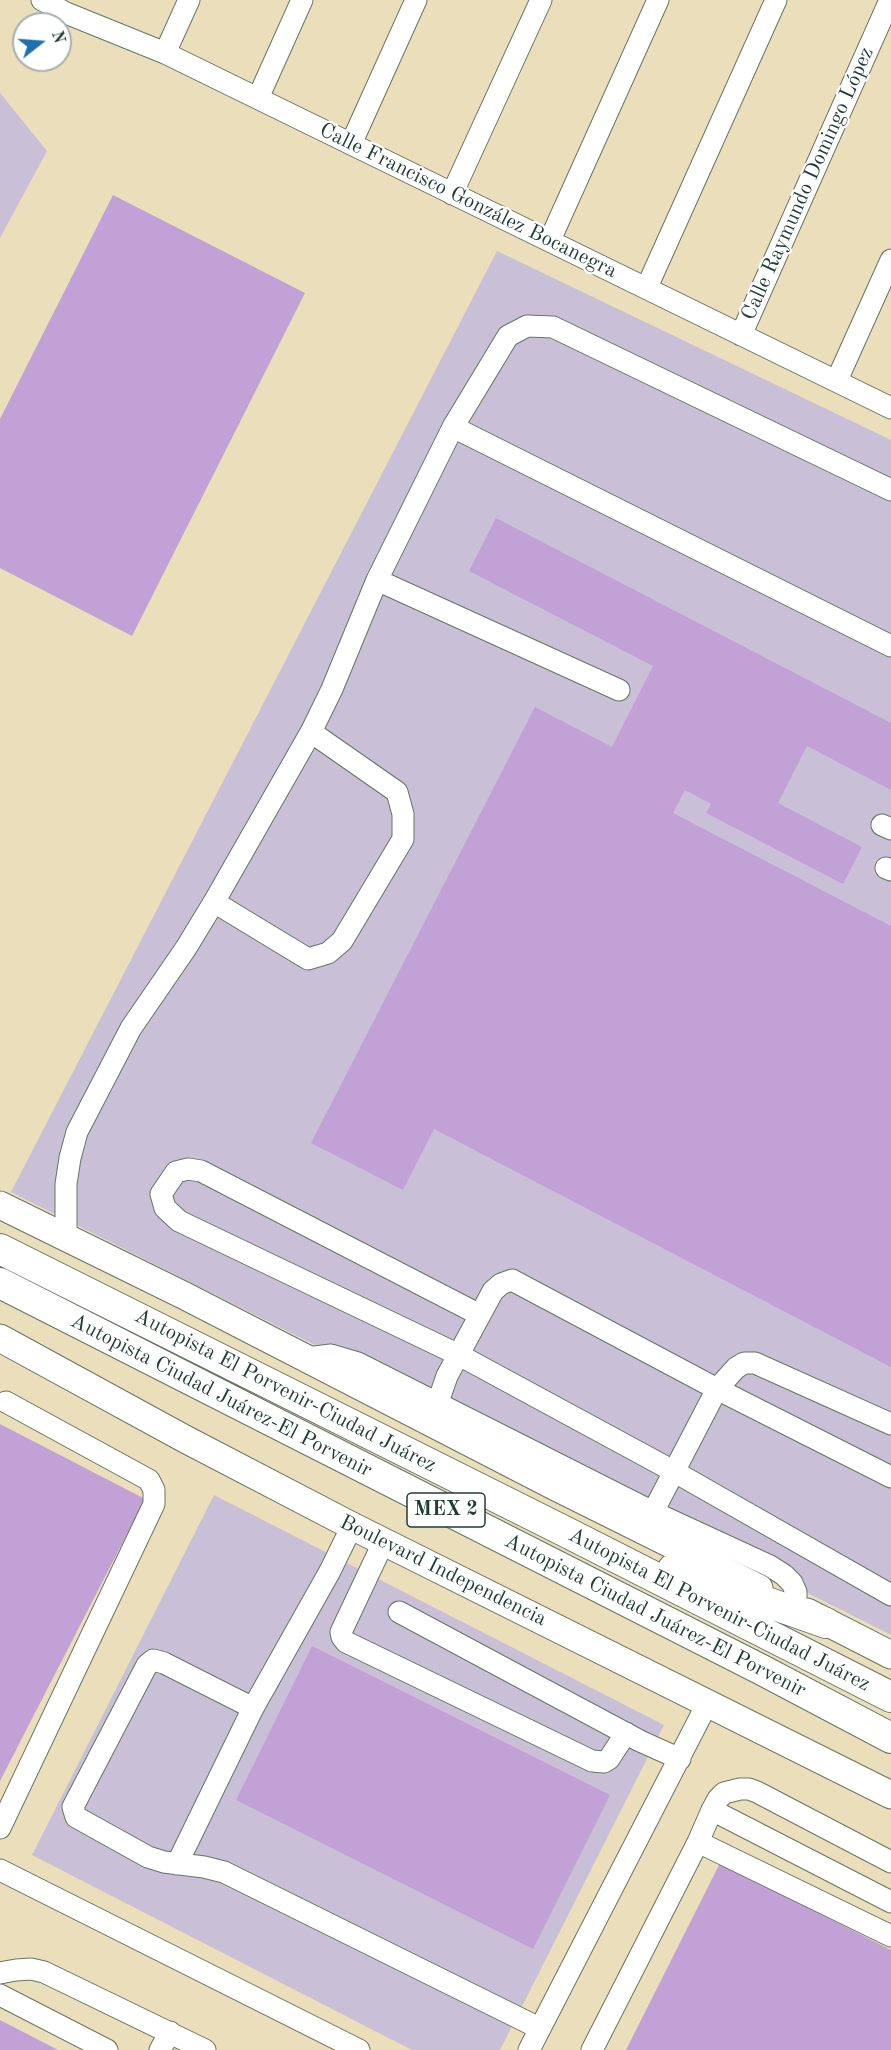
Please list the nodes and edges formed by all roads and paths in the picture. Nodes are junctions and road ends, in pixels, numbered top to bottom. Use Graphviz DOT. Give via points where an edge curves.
graph roads {
  1 [pos="42,0"];
  2 [pos="189,0"];
  3 [pos="302,0"];
  4 [pos="416,0"];
  5 [pos="541,0"];
  6 [pos="658,0"];
  7 [pos="776,0"];
  8 [pos="890,0"];
  9 [pos="69,7"];
  10 [pos="165,53"];
  11 [pos="258,98"];
  12 [pos="351,144"];
  13 [pos="453,194"];
  14 [pos="550,240"];
  15 [pos="891,260"];
  16 [pos="647,287"];
  17 [pos="741,334"];
  18 [pos="837,380"];
  19 [pos="891,408"];
  20 [pos="453,427"];
  21 [pos="891,490"];
  22 [pos="377,580"];
  23 [pos="891,646"];
  24 [pos="619,690"];
  25 [pos="311,732"];
  26 [pos="214,902"];
  27 [pos="0,1204"];
  28 [pos="66,1237"];
  29 [pos="0,1249"];
  30 [pos="0,1283"];
  31 [pos="480,1315"];
  32 [pos="0,1338"];
  33 [pos="459,1354"];
  34 [pos="307,1358"];
  35 [pos="717,1389"];
  36 [pos="6,1402"];
  37 [pos="438,1402"];
  38 [pos="891,1425"];
  39 [pos="539,1466"];
  40 [pos="675,1472"];
  41 [pos="891,1477"];
  42 [pos="653,1512"];
  43 [pos="352,1526"];
  44 [pos="564,1531"];
  45 [pos="384,1541"];
  46 [pos="891,1595"];
  47 [pos="796,1606"];
  48 [pos="399,1612"];
  49 [pos="826,1623"];
  50 [pos="889,1653"];
  51 [pos="891,1697"];
  52 [pos="707,1704"];
  53 [pos="253,1708"];
  54 [pos="626,1733"];
  55 [pos="891,1738"];
  56 [pos="680,1759"];
  57 [pos="891,1795"];
  58 [pos="712,1810"];
  59 [pos="0,1828"];
  60 [pos="698,1842"];
  61 [pos="891,1862"];
  62 [pos="177,1864"];
  63 [pos="2,1877"];
  64 [pos="891,1902"];
  65 [pos="891,1936"];
  66 [pos="0,1973"];
  67 [pos="0,1995"];
  68 [pos="539,2028"];
  69 [pos="165,2041"];
  70 [pos="107,2050"];
  71 [pos="205,2050"];
  72 [pos="359,2050"];
  73 [pos="529,2050"];
  74 [pos="592,2050"];
  1 -- 9 [label="street, Calle Francisco González Bocanegra"];
  2 -- 10 [label="street"];
  3 -- 11 [label="street"];
  4 -- 12 [label="street"];
  5 -- 13 [label="street"];
  6 -- 14 [label="street"];
  7 -- 16 [label="street"];
  8 -- 17 [label="street, Calle Raymundo Domingo López"];
  9 -- 10 [label="street, Calle Francisco González Bocanegra"];
  10 -- 11 [label="street, Calle Francisco González Bocanegra"];
  11 -- 12 [label="street, Calle Francisco González Bocanegra"];
  12 -- 13 [label="street, Calle Francisco González Bocanegra"];
  13 -- 14 [label="street, Calle Francisco González Bocanegra"];
  14 -- 16 [label="street, Calle Francisco González Bocanegra"];
  15 -- 18 [label="street"];
  16 -- 17 [label="street, Calle Francisco González Bocanegra"];
  17 -- 18 [label="street, Calle Francisco González Bocanegra"];
  18 -- 19 [label="street, Calle Francisco González Bocanegra"];
  20 -- 21 [label="street" via="508,336 527,326 553,327"];
  20 -- 22 [label="street"];
  20 -- 23 [label="street"];
  22 -- 24 [label="street"];
  22 -- 25 [label="street"];
  25 -- 26 [label="street"];
  25 -- 26 [label="street" via="397,792 403,814 403,839 342,941 328,953 308,959"];
  26 -- 28 [label="street" via="131,1028 77,1132 66,1184"];
  27 -- 28 [label="main road"];
  28 -- 34 [label="main road"];
  29 -- 44 [label="highway, Autopista El Porvenir-Ciudad Juárez / MEX 2"];
  30 -- 55 [label="highway, Autopista Ciudad Juárez-El Porvenir / MEX 2"];
  31 -- 33 [label="street"];
  31 -- 33 [label="street" via="201,1171 176,1172 161,1194 165,1208 179,1221"];
  31 -- 35 [label="street" via="493,1291 512,1280"];
  32 -- 43 [label="main road, Boulevard Independencia"];
  33 -- 37 [label="street"];
  33 -- 40 [label="street"];
  34 -- 37 [label="street" via="345,1358"];
  34 -- 39 [label="main road"];
  35 -- 38 [label="street" via="736,1368 755,1363"];
  35 -- 40 [label="street"];
  35 -- 41 [label="street"];
  36 -- 59 [label="street" via="149,1480 154,1504"];
  37 -- 39 [label="street"];
  39 -- 42 [label="street"];
  39 -- 47 [label="main road"];
  40 -- 42 [label="street"];
  40 -- 46 [label="street"];
  42 -- 47 [label="street" via="784,1575 796,1592"];
  43 -- 45 [label="main road, Boulevard Independencia"];
  43 -- 53 [label="street"];
  44 -- 49 [label="highway"];
  44 -- 51 [label="highway, Autopista El Porvenir-Ciudad Juárez / MEX 2"];
  45 -- 52 [label="main road, Boulevard Independencia"];
  45 -- 54 [label="street" via="341,1632 346,1642 592,1761 609,1759"];
  47 -- 49 [label="main road"];
  48 -- 54 [label="street"];
  49 -- 50 [label="main road"];
  52 -- 56 [label="street"];
  52 -- 57 [label="main road, Boulevard Independencia"];
  53 -- 62 [label="street"];
  53 -- 62 [label="street" via="153,1660 73,1808 81,1821 148,1857"];
  54 -- 56 [label="street"];
  56 -- 68 [label="street"];
  58 -- 60 [label="street"];
  58 -- 61 [label="street" via="724,1793 749,1789"];
  58 -- 64 [label="street"];
  60 -- 65 [label="street"];
  60 -- 74 [label="street"];
  62 -- 68 [label="street" via="224,1872"];
  63 -- 72 [label="street"];
  66 -- 69 [label="street" via="31,1969 44,1972"];
  67 -- 70 [label="street"];
  68 -- 73 [label="street"];
  69 -- 71 [label="street"];
}
